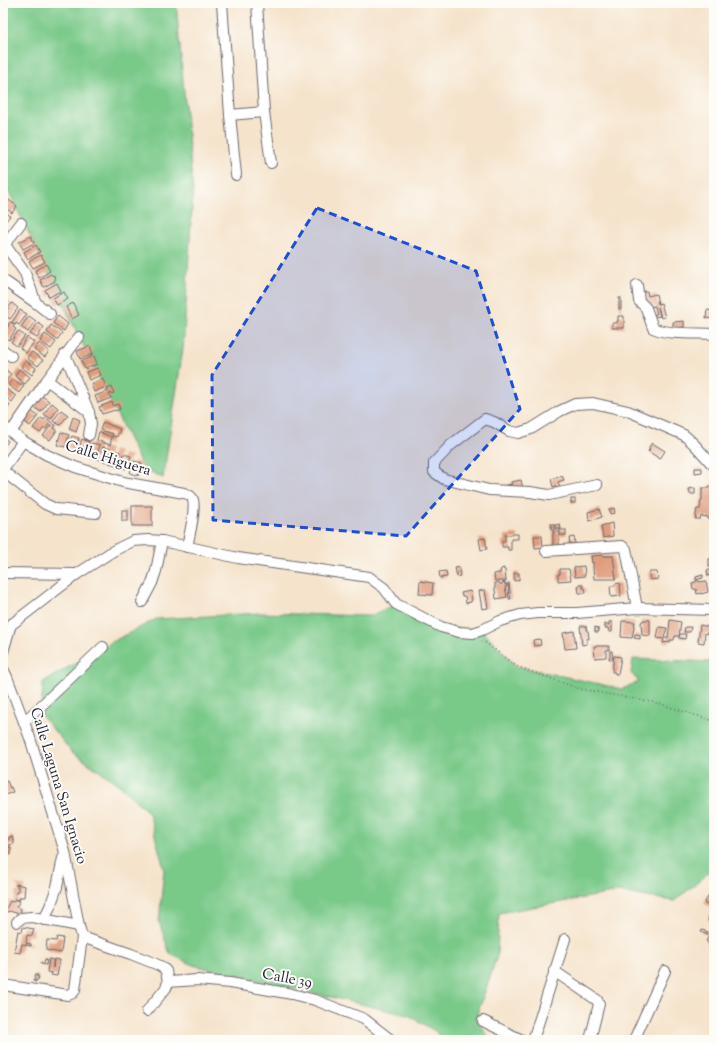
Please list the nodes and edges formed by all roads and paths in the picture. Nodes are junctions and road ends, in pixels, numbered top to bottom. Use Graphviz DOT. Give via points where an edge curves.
graph roads {
  1 [pos="222,3"];
  2 [pos="257,3"];
  3 [pos="264,112"];
  4 [pos="230,115"];
  5 [pos="271,163"];
  6 [pos="236,175"];
  7 [pos="21,223"];
  8 [pos="4,246"];
  9 [pos="3,280"];
  10 [pos="638,285"];
  11 [pos="36,303"];
  12 [pos="50,314"];
  13 [pos="714,334"];
  14 [pos="79,337"];
  15 [pos="3,350"];
  16 [pos="66,354"];
  17 [pos="11,356"];
  18 [pos="47,380"];
  19 [pos="89,412"];
  20 [pos="7,429"];
  21 [pos="89,435"];
  22 [pos="23,441"];
  23 [pos="714,465"];
  24 [pos="3,470"];
  25 [pos="596,485"];
  26 [pos="96,513"];
  27 [pos="162,541"];
  28 [pos="187,547"];
  29 [pos="546,552"];
  30 [pos="3,573"];
  31 [pos="77,574"];
  32 [pos="142,602"];
  33 [pos="637,608"];
  34 [pos="714,610"];
  35 [pos="7,628"];
  36 [pos="472,633"];
  37 [pos="103,647"];
  38 [pos="3,652"];
  39 [pos="3,669"];
  40 [pos="714,721"];
  41 [pos="24,722"];
  42 [pos="65,852"];
  43 [pos="44,920"];
  44 [pos="17,922"];
  45 [pos="79,926"];
  46 [pos="82,937"];
  47 [pos="565,939"];
  48 [pos="554,971"];
  49 [pos="665,971"];
  50 [pos="168,982"];
  51 [pos="3,985"];
  52 [pos="147,1011"];
  53 [pos="482,1021"];
  54 [pos="391,1040"];
  55 [pos="522,1040"];
  56 [pos="533,1040"];
  57 [pos="590,1040"];
  58 [pos="634,1040"];
  1 -- 4 [label="street"];
  2 -- 3 [label="street"];
  3 -- 4 [label="street"];
  3 -- 5 [label="street"];
  4 -- 6 [label="street"];
  7 -- 8 [label="street"];
  8 -- 11 [label="street" via="25,273"];
  9 -- 11 [label="street"];
  10 -- 13 [label="street" via="640,301 646,308 653,328"];
  11 -- 12 [label="street"];
  14 -- 16 [label="street"];
  15 -- 17 [label="street"];
  16 -- 18 [label="street"];
  16 -- 19 [label="street"];
  18 -- 19 [label="street"];
  18 -- 20 [label="street"];
  19 -- 21 [label="street"];
  20 -- 22 [label="street, Calle Higuera"];
  22 -- 24 [label="street"];
  22 -- 28 [label="street, Calle Higuera" via="46,455 74,467 123,482 189,495 193,499 194,509"];
  23 -- 25 [label="street" via="684,435 628,411 593,403 575,404 531,428 518,432 484,419 451,445 434,463 434,472 444,479 489,490 549,495"];
  24 -- 26 [label="street" via="45,504 56,509"];
  27 -- 28 [label="street"];
  27 -- 31 [label="street" via="133,541"];
  27 -- 32 [label="street" via="156,571"];
  28 -- 36 [label="street" via="238,558 369,577 384,588 396,604 441,627"];
  29 -- 33 [label="street" via="622,546 626,550"];
  30 -- 31 [label="street"];
  31 -- 35 [label="street"];
  33 -- 34 [label="street"];
  33 -- 36 [label="street" via="520,615"];
  35 -- 38 [label="street"];
  36 -- 40 [label="path" via="516,666 580,689 657,703"];
  37 -- 41 [label="street"];
  39 -- 41 [label="street, Calle Laguna San Ignacio"];
  41 -- 42 [label="street, Calle Laguna San Ignacio"];
  42 -- 43 [label="street" via="57,887"];
  42 -- 45 [label="street, Calle Laguna San Ignacio"];
  43 -- 44 [label="street" via="25,917"];
  43 -- 45 [label="street"];
  45 -- 46 [label="street, Calle Laguna San Ignacio"];
  46 -- 50 [label="street" via="162,967"];
  46 -- 51 [label="street" via="73,993 68,995"];
  47 -- 48 [label="street"];
  48 -- 56 [label="street"];
  48 -- 57 [label="street" via="598,1000"];
  49 -- 58 [label="street"];
  50 -- 52 [label="street"];
  50 -- 54 [label="street, Calle 39" via="198,980 230,983 292,994 364,1019"];
  53 -- 55 [label="street"];
}
